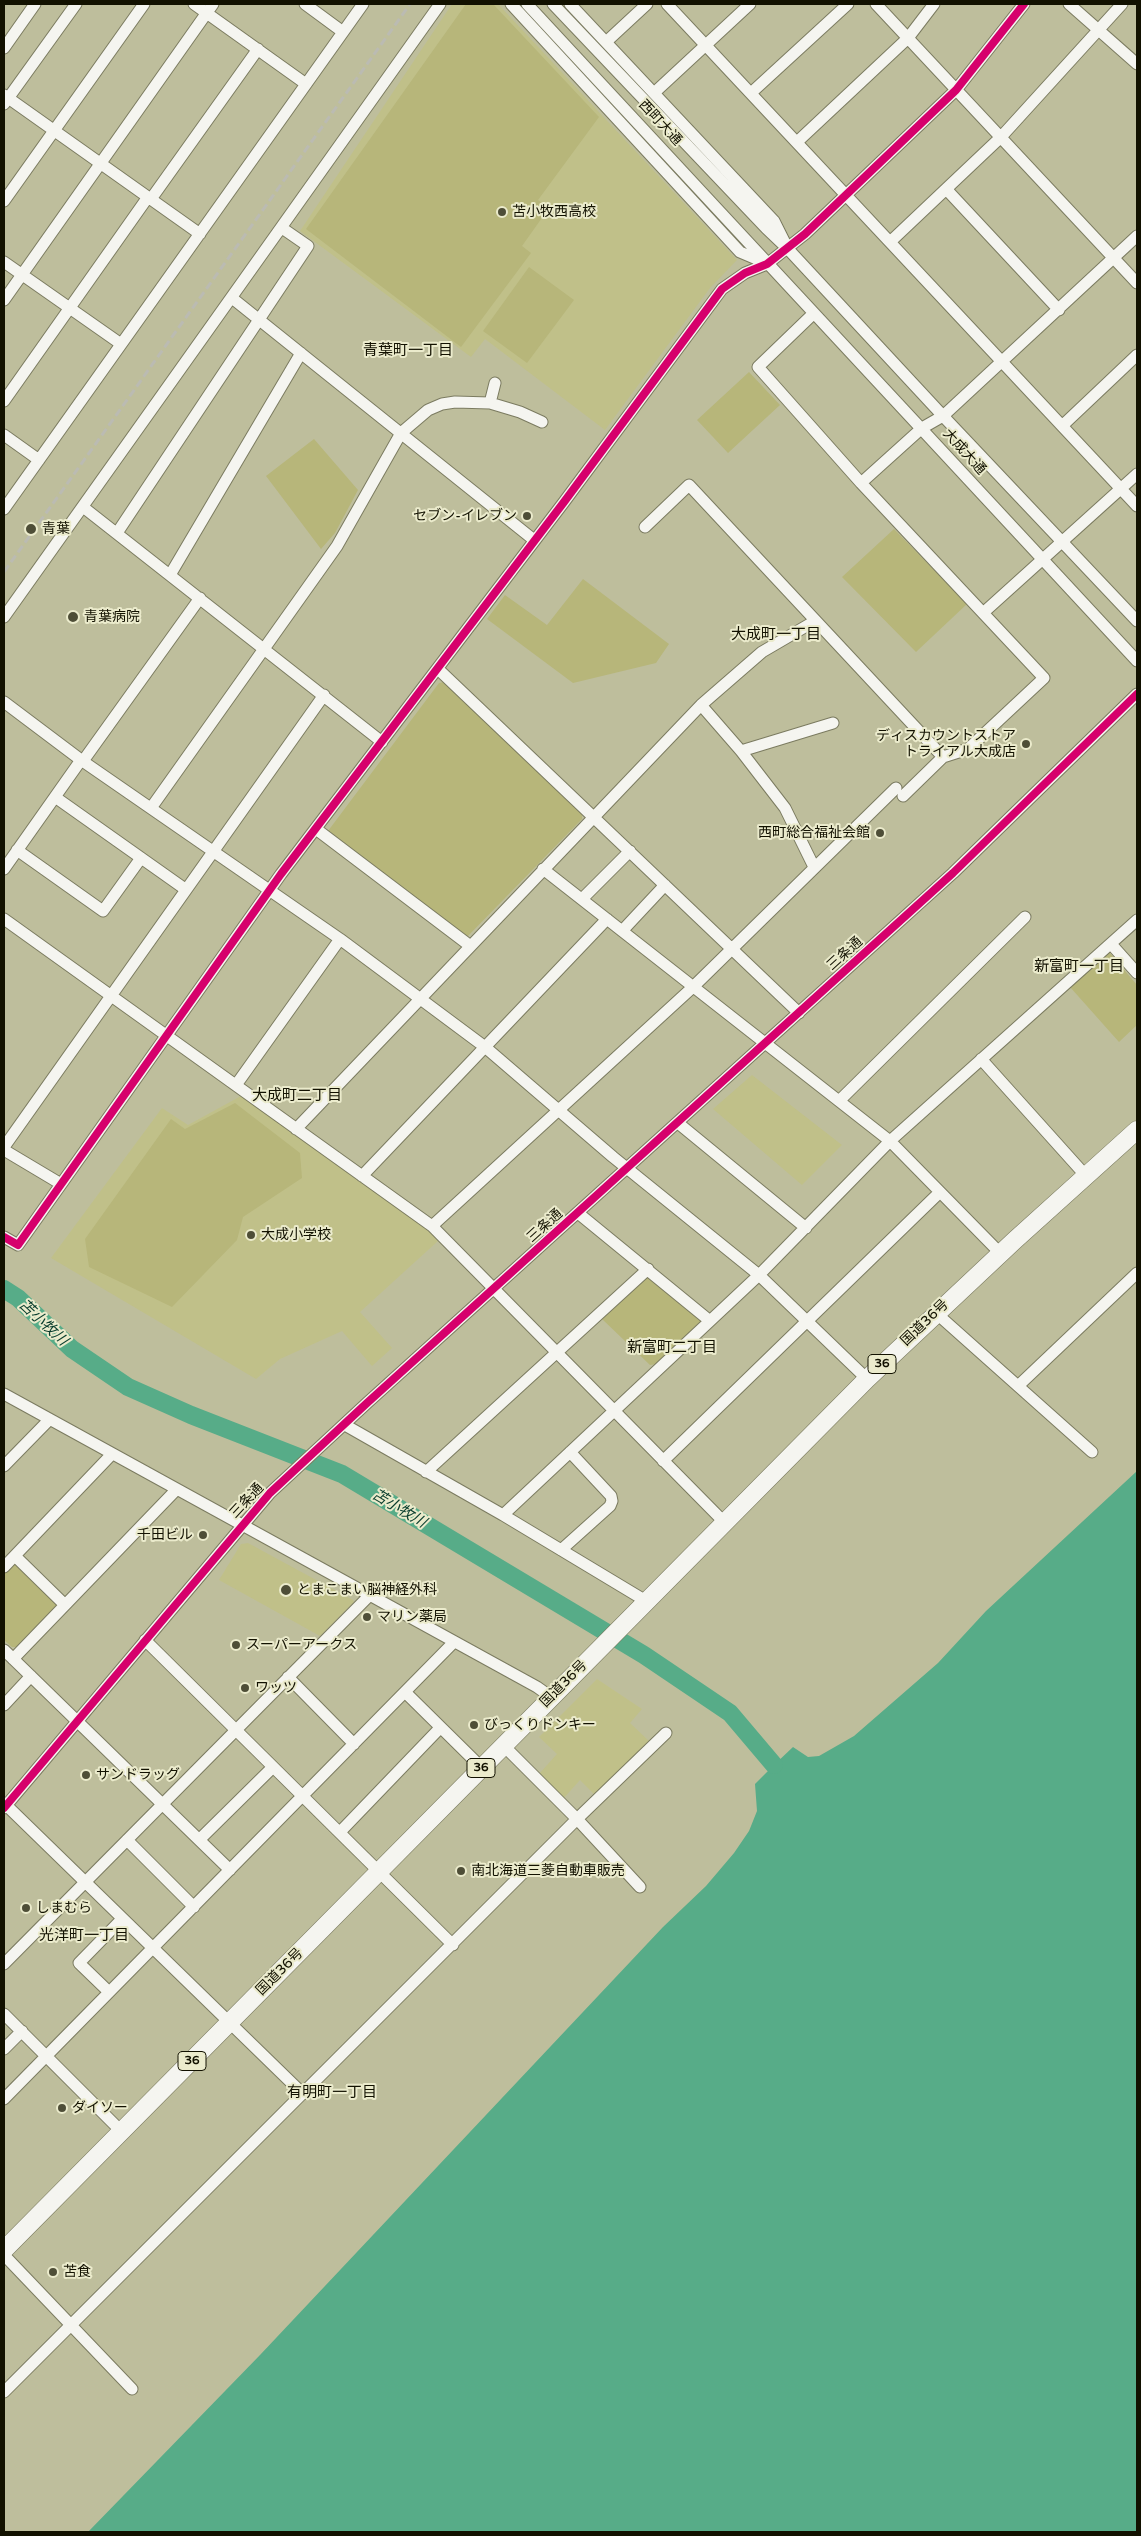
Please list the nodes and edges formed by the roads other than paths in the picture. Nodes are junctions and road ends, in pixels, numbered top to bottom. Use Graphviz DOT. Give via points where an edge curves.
graph roads {
  1 [pos="35,4"];
  2 [pos="76,4"];
  3 [pos="144,4"];
  4 [pos="194,4"];
  5 [pos="305,4"];
  6 [pos="363,4"];
  7 [pos="440,4"];
  8 [pos="511,4"];
  9 [pos="527,4"];
  10 [pos="552,4"];
  11 [pos="570,4"];
  12 [pos="647,4"];
  13 [pos="667,4"];
  14 [pos="750,4"];
  15 [pos="848,4"];
  16 [pos="876,4"];
  17 [pos="934,4"];
  18 [pos="1024,4"];
  19 [pos="1070,4"];
  20 [pos="1122,4"];
  21 [pos="210,8"];
  22 [pos="1098,30"];
  23 [pos="343,32"];
  24 [pos="908,38"];
  25 [pos="606,42"];
  26 [pos="706,44"];
  27 [pos="4,48"];
  28 [pos="258,49"];
  29 [pos="1137,64"];
  30 [pos="306,84"];
  31 [pos="956,90"];
  32 [pos="654,93"];
  33 [pos="751,93"];
  34 [pos="5,99"];
  35 [pos="54,131"];
  36 [pos="1000,137"];
  37 [pos="797,142"];
  38 [pos="100,163"];
  39 [pos="947,190"];
  40 [pos="845,195"];
  41 [pos="149,198"];
  42 [pos="4,201"];
  43 [pos="282,228"];
  44 [pos="200,234"];
  45 [pos="1137,236"];
  46 [pos="890,242"];
  47 [pos="788,249"];
  48 [pos="1114,258"];
  49 [pos="4,262"];
  50 [pos="767,264"];
  51 [pos="21,275"];
  52 [pos="1137,283"];
  53 [pos="232,298"];
  54 [pos="4,300"];
  55 [pos="70,308"];
  56 [pos="1059,310"];
  57 [pos="813,314"];
  58 [pos="259,319"];
  59 [pos="121,344"];
  60 [pos="301,353"];
  61 [pos="1137,355"];
  62 [pos="1003,362"];
  63 [pos="495,383"];
  64 [pos="4,401"];
  65 [pos="490,403"];
  66 [pos="943,416"];
  67 [pos="542,422"];
  68 [pos="1062,426"];
  69 [pos="922,428"];
  70 [pos="401,433"];
  71 [pos="4,435"];
  72 [pos="39,460"];
  73 [pos="1137,474"];
  74 [pos="861,483"];
  75 [pos="1121,489"];
  76 [pos="1137,506"];
  77 [pos="83,507"];
  78 [pos="4,509"];
  79 [pos="645,527"];
  80 [pos="117,533"];
  81 [pos="534,540"];
  82 [pos="1061,543"];
  83 [pos="1041,559"];
  84 [pos="170,575"];
  85 [pos="200,598"];
  86 [pos="983,613"];
  87 [pos="4,618"];
  88 [pos="815,621"];
  89 [pos="1137,621"];
  90 [pos="264,650"];
  91 [pos="1137,661"];
  92 [pos="438,668"];
  93 [pos="1137,694"];
  94 [pos="324,695"];
  95 [pos="4,702"];
  96 [pos="701,705"];
  97 [pos="833,722"];
  98 [pos="382,742"];
  99 [pos="741,751"];
  100 [pos="943,756"];
  101 [pos="82,761"];
  102 [pos="55,797"];
  103 [pos="151,808"];
  104 [pos="592,816"];
  105 [pos="316,830"];
  106 [pos="17,850"];
  107 [pos="213,851"];
  108 [pos="630,851"];
  109 [pos="141,858"];
  110 [pos="814,867"];
  111 [pos="4,869"];
  112 [pos="543,869"];
  113 [pos="665,885"];
  114 [pos="185,889"];
  115 [pos="270,890"];
  116 [pos="582,899"];
  117 [pos="1025,917"];
  118 [pos="4,919"];
  119 [pos="607,919"];
  120 [pos="1137,920"];
  121 [pos="622,931"];
  122 [pos="340,939"];
  123 [pos="469,944"];
  124 [pos="1111,944"];
  125 [pos="731,949"];
  126 [pos="1137,973"];
  127 [pos="693,987"];
  128 [pos="110,996"];
  129 [pos="420,997"];
  130 [pos="799,1013"];
  131 [pos="167,1035"];
  132 [pos="766,1044"];
  133 [pos="485,1047"];
  134 [pos="981,1059"];
  135 [pos="236,1086"];
  136 [pos="839,1101"];
  137 [pos="558,1110"];
  138 [pos="678,1122"];
  139 [pos="296,1129"];
  140 [pos="1137,1130"];
  141 [pos="890,1141"];
  142 [pos="4,1149"];
  143 [pos="628,1168"];
  144 [pos="362,1176"];
  145 [pos="1086,1176"];
  146 [pos="61,1184"];
  147 [pos="940,1192"];
  148 [pos="578,1213"];
  149 [pos="432,1226"];
  150 [pos="806,1228"];
  151 [pos="4,1237"];
  152 [pos="1000,1253"];
  153 [pos="648,1269"];
  154 [pos="1137,1273"];
  155 [pos="759,1275"];
  156 [pos="494,1288"];
  157 [pos="936,1313"];
  158 [pos="710,1321"];
  159 [pos="808,1321"];
  160 [pos="556,1351"];
  161 [pos="867,1379"];
  162 [pos="1018,1386"];
  163 [pos="4,1394"];
  164 [pos="614,1410"];
  165 [pos="49,1420"];
  166 [pos="345,1425"];
  167 [pos="570,1452"];
  168 [pos="1092,1452"];
  169 [pos="112,1454"];
  170 [pos="663,1462"];
  171 [pos="4,1466"];
  172 [pos="426,1472"];
  173 [pos="176,1490"];
  174 [pos="503,1515"];
  175 [pos="725,1523"];
  176 [pos="241,1525"];
  177 [pos="561,1550"];
  178 [pos="15,1556"];
  179 [pos="4,1567"];
  180 [pos="369,1596"];
  181 [pos="65,1605"];
  182 [pos="642,1606"];
  183 [pos="145,1640"];
  184 [pos="454,1642"];
  185 [pos="4,1650"];
  186 [pos="13,1659"];
  187 [pos="31,1676"];
  188 [pos="288,1677"];
  189 [pos="406,1693"];
  190 [pos="551,1697"];
  191 [pos="4,1705"];
  192 [pos="78,1721"];
  193 [pos="440,1728"];
  194 [pos="236,1730"];
  195 [pos="666,1733"];
  196 [pos="354,1744"];
  197 [pos="503,1746"];
  198 [pos="273,1768"];
  199 [pos="482,1768"];
  200 [pos="302,1797"];
  201 [pos="163,1804"];
  202 [pos="5,1805"];
  203 [pos="577,1820"];
  204 [pos="340,1832"];
  205 [pos="127,1840"];
  206 [pos="200,1840"];
  207 [pos="230,1870"];
  208 [pos="379,1871"];
  209 [pos="85,1882"];
  210 [pos="640,1886"];
  211 [pos="194,1907"];
  212 [pos="122,1919"];
  213 [pos="453,1945"];
  214 [pos="153,1948"];
  215 [pos="4,1964"];
  216 [pos="109,1992"];
  217 [pos="4,2014"];
  218 [pos="230,2022"];
  219 [pos="22,2032"];
  220 [pos="4,2049"];
  221 [pos="46,2056"];
  222 [pos="303,2094"];
  223 [pos="4,2099"];
  224 [pos="122,2132"];
  225 [pos="4,2250"];
  226 [pos="4,2255"];
  227 [pos="72,2324"];
  228 [pos="132,2389"];
  229 [pos="4,2392"];
  1 -- 27 [label="street"];
  2 -- 34 [label="street"];
  3 -- 35 [label="street"];
  4 -- 21 [label="street"];
  5 -- 23 [label="street"];
  6 -- 23 [label="street"];
  7 -- 43 [label="street"];
  8 -- 50 [label="street" via="740,252"];
  9 -- 50 [label="street, 西町大通" via="751,242"];
  10 -- 47 [label="street, 西町大通"];
  11 -- 25 [label="street"];
  12 -- 25 [label="street"];
  13 -- 26 [label="street"];
  14 -- 26 [label="street"];
  15 -- 33 [label="street"];
  16 -- 24 [label="street"];
  17 -- 24 [label="street"];
  18 -- 31 [label="street"];
  19 -- 22 [label="street"];
  20 -- 22 [label="street"];
  21 -- 28 [label="street"];
  21 -- 38 [label="street"];
  22 -- 29 [label="street"];
  22 -- 36 [label="street"];
  23 -- 30 [label="street"];
  24 -- 31 [label="street"];
  24 -- 37 [label="street"];
  25 -- 32 [label="street"];
  26 -- 32 [label="street"];
  26 -- 33 [label="street"];
  28 -- 30 [label="street"];
  28 -- 41 [label="street"];
  30 -- 44 [label="street"];
  31 -- 36 [label="street"];
  31 -- 40 [label="street"];
  32 -- 47 [label="street" via="774,221"];
  33 -- 37 [label="street"];
  34 -- 35 [label="street"];
  35 -- 38 [label="street"];
  35 -- 42 [label="street"];
  36 -- 39 [label="street"];
  36 -- 48 [label="street"];
  37 -- 40 [label="street"];
  38 -- 41 [label="street"];
  38 -- 51 [label="street"];
  39 -- 46 [label="street"];
  39 -- 56 [label="street"];
  40 -- 46 [label="street"];
  40 -- 47 [label="street"];
  41 -- 44 [label="street"];
  41 -- 55 [label="street"];
  43 -- 53 [label="street"];
  43 -- 58 [label="street" via="308,246"];
  44 -- 59 [label="street"];
  45 -- 48 [label="street"];
  46 -- 62 [label="street"];
  47 -- 50 [label="street"];
  47 -- 66 [label="street, 大成大通"];
  48 -- 52 [label="street"];
  48 -- 56 [label="street"];
  49 -- 51 [label="street"];
  50 -- 57 [label="street, 大成大通"];
  50 -- 81 [label="street" via="745,273 722,289"];
  51 -- 54 [label="street"];
  51 -- 55 [label="street"];
  53 -- 58 [label="street"];
  53 -- 77 [label="street"];
  55 -- 59 [label="street"];
  55 -- 64 [label="street"];
  56 -- 62 [label="street"];
  57 -- 69 [label="street, 大成大通"];
  57 -- 74 [label="street" via="758,367"];
  58 -- 60 [label="street"];
  58 -- 80 [label="street"];
  59 -- 72 [label="street"];
  60 -- 70 [label="street"];
  60 -- 84 [label="street"];
  61 -- 68 [label="street"];
  62 -- 66 [label="street"];
  62 -- 68 [label="street"];
  63 -- 65 [label="street"];
  65 -- 67 [label="street"];
  65 -- 70 [label="street" via="442,404 428,410"];
  66 -- 69 [label="street"];
  66 -- 82 [label="street, 大成大通"];
  68 -- 75 [label="street"];
  69 -- 74 [label="street"];
  69 -- 83 [label="street, 大成大通"];
  70 -- 81 [label="street"];
  70 -- 90 [label="street" via="337,546"];
  71 -- 72 [label="street"];
  72 -- 78 [label="street"];
  73 -- 75 [label="street"];
  74 -- 86 [label="street"];
  75 -- 76 [label="street"];
  75 -- 82 [label="street"];
  77 -- 80 [label="street"];
  77 -- 87 [label="street"];
  79 -- 88 [label="street" via="690,485"];
  80 -- 84 [label="street"];
  81 -- 92 [label="street"];
  82 -- 83 [label="street"];
  82 -- 89 [label="street, 大成大通"];
  83 -- 86 [label="street"];
  83 -- 91 [label="street, 大成大通"];
  84 -- 85 [label="street"];
  85 -- 90 [label="street"];
  85 -- 101 [label="street"];
  86 -- 100 [label="street" via="1044,678 968,749"];
  88 -- 96 [label="street" via="762,652"];
  88 -- 100 [label="street"];
  90 -- 94 [label="street"];
  90 -- 103 [label="street"];
  92 -- 98 [label="street"];
  92 -- 104 [label="street"];
  93 -- 130 [label="street, 三条通" via="967,860"];
  94 -- 98 [label="street"];
  94 -- 107 [label="street"];
  95 -- 101 [label="street"];
  96 -- 99 [label="street"];
  96 -- 104 [label="street"];
  97 -- 99 [label="street"];
  98 -- 105 [label="street"];
  99 -- 110 [label="street" via="785,808"];
  100 -- 110 [label="street"];
  101 -- 102 [label="street"];
  101 -- 103 [label="street"];
  102 -- 106 [label="street"];
  102 -- 109 [label="street"];
  103 -- 107 [label="street"];
  104 -- 108 [label="street"];
  104 -- 112 [label="street"];
  105 -- 115 [label="street"];
  105 -- 123 [label="street"];
  106 -- 109 [label="street" via="103,911"];
  106 -- 111 [label="street"];
  107 -- 114 [label="street"];
  107 -- 115 [label="street"];
  108 -- 113 [label="street"];
  108 -- 116 [label="street"];
  109 -- 114 [label="street"];
  110 -- 125 [label="street"];
  112 -- 116 [label="street"];
  112 -- 123 [label="street"];
  113 -- 121 [label="street"];
  113 -- 125 [label="street"];
  114 -- 128 [label="street"];
  115 -- 122 [label="street"];
  115 -- 131 [label="street"];
  116 -- 119 [label="street"];
  117 -- 136 [label="street"];
  118 -- 128 [label="street"];
  119 -- 121 [label="street"];
  119 -- 133 [label="street"];
  120 -- 124 [label="street"];
  121 -- 127 [label="street"];
  122 -- 129 [label="street"];
  122 -- 135 [label="street"];
  123 -- 129 [label="street"];
  124 -- 126 [label="street"];
  124 -- 134 [label="street"];
  125 -- 127 [label="street"];
  125 -- 130 [label="street"];
  127 -- 132 [label="street"];
  127 -- 137 [label="street"];
  128 -- 131 [label="street"];
  128 -- 142 [label="street"];
  129 -- 133 [label="street"];
  129 -- 139 [label="street"];
  130 -- 132 [label="street, 三条通"];
  131 -- 135 [label="street"];
  131 -- 146 [label="street"];
  132 -- 136 [label="street"];
  132 -- 138 [label="street, 三条通"];
  133 -- 137 [label="street"];
  133 -- 144 [label="street"];
  134 -- 141 [label="street"];
  134 -- 145 [label="street"];
  135 -- 139 [label="street"];
  136 -- 141 [label="street"];
  137 -- 143 [label="street"];
  137 -- 149 [label="street"];
  138 -- 143 [label="street, 三条通"];
  138 -- 150 [label="street"];
  139 -- 144 [label="street"];
  140 -- 145 [label="highway, 国道36号 / 36"];
  141 -- 147 [label="street"];
  141 -- 150 [label="street"];
  142 -- 146 [label="street"];
  143 -- 148 [label="street, 三条通"];
  143 -- 155 [label="street"];
  144 -- 149 [label="street"];
  145 -- 152 [label="highway, 国道36号 / 36"];
  146 -- 151 [label="street" via="18,1245"];
  147 -- 152 [label="street"];
  147 -- 159 [label="street"];
  148 -- 153 [label="street"];
  148 -- 156 [label="street, 三条通"];
  149 -- 156 [label="street"];
  150 -- 155 [label="street"];
  152 -- 157 [label="highway, 国道36号 / 36"];
  153 -- 158 [label="street"];
  153 -- 160 [label="street"];
  154 -- 162 [label="street"];
  155 -- 158 [label="street"];
  155 -- 159 [label="street"];
  156 -- 160 [label="street"];
  156 -- 166 [label="street, 三条通"];
  157 -- 161 [label="highway, 国道36号 / 36"];
  157 -- 162 [label="street"];
  158 -- 164 [label="street"];
  159 -- 161 [label="street"];
  159 -- 170 [label="street"];
  160 -- 164 [label="street"];
  160 -- 172 [label="street"];
  161 -- 175 [label="highway, 国道36号 / 36"];
  162 -- 168 [label="street"];
  163 -- 165 [label="street"];
  164 -- 167 [label="street"];
  164 -- 170 [label="street"];
  165 -- 169 [label="street"];
  165 -- 171 [label="street"];
  166 -- 172 [label="street"];
  166 -- 176 [label="street, 三条通" via="270,1493"];
  167 -- 174 [label="street"];
  167 -- 177 [label="street" via="612,1501"];
  169 -- 173 [label="street"];
  169 -- 178 [label="street"];
  170 -- 175 [label="street"];
  172 -- 174 [label="street"];
  173 -- 176 [label="street"];
  173 -- 181 [label="street"];
  174 -- 177 [label="street"];
  175 -- 182 [label="highway, 国道36号 / 36"];
  176 -- 180 [label="street"];
  176 -- 183 [label="street, 三条通"];
  177 -- 182 [label="street"];
  178 -- 179 [label="street"];
  178 -- 181 [label="street"];
  180 -- 184 [label="street"];
  180 -- 188 [label="street"];
  181 -- 186 [label="street"];
  182 -- 190 [label="highway, 国道36号 / 36"];
  183 -- 192 [label="street, 三条通"];
  183 -- 194 [label="street"];
  184 -- 189 [label="street"];
  184 -- 190 [label="street"];
  185 -- 186 [label="street"];
  186 -- 187 [label="street"];
  187 -- 191 [label="street"];
  187 -- 192 [label="street"];
  188 -- 194 [label="street"];
  188 -- 196 [label="street"];
  189 -- 193 [label="street"];
  189 -- 196 [label="street"];
  190 -- 197 [label="highway, 国道36号 / 36"];
  192 -- 201 [label="street"];
  192 -- 202 [label="street, 三条通"];
  193 -- 199 [label="street"];
  193 -- 204 [label="street"];
  194 -- 198 [label="street"];
  194 -- 201 [label="street"];
  195 -- 203 [label="street"];
  196 -- 200 [label="street"];
  197 -- 199 [label="highway, 国道36号 / 36"];
  197 -- 203 [label="street"];
  198 -- 200 [label="street"];
  198 -- 206 [label="street"];
  199 -- 208 [label="highway, 国道36号 / 36"];
  200 -- 204 [label="street"];
  200 -- 207 [label="street"];
  201 -- 205 [label="street"];
  201 -- 206 [label="street"];
  202 -- 209 [label="street"];
  203 -- 210 [label="street"];
  203 -- 213 [label="street"];
  204 -- 208 [label="street"];
  205 -- 209 [label="street"];
  205 -- 211 [label="street"];
  206 -- 207 [label="street"];
  207 -- 211 [label="street"];
  208 -- 213 [label="street"];
  208 -- 218 [label="highway, 国道36号 / 36"];
  209 -- 212 [label="street"];
  209 -- 215 [label="street"];
  211 -- 214 [label="street"];
  212 -- 214 [label="street"];
  212 -- 216 [label="street" via="79,1963"];
  213 -- 222 [label="street"];
  214 -- 216 [label="street"];
  214 -- 218 [label="street"];
  216 -- 221 [label="street"];
  217 -- 219 [label="street"];
  218 -- 222 [label="street"];
  218 -- 224 [label="highway, 国道36号 / 36"];
  219 -- 220 [label="street"];
  219 -- 221 [label="street"];
  221 -- 223 [label="street"];
  221 -- 224 [label="street"];
  222 -- 227 [label="street"];
  224 -- 225 [label="highway, 国道36号 / 36"];
  226 -- 227 [label="street"];
  227 -- 228 [label="street"];
  227 -- 229 [label="street"];
}
